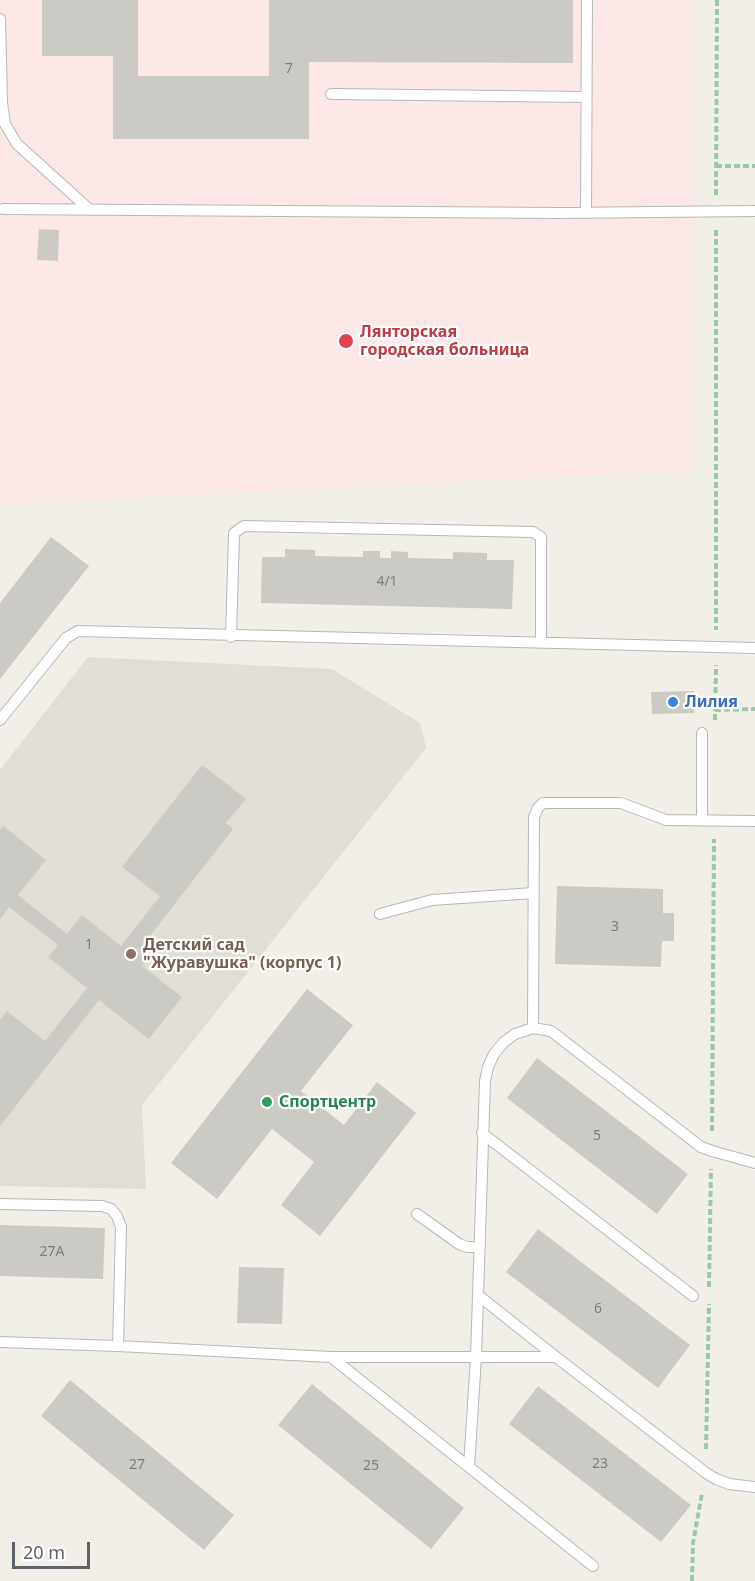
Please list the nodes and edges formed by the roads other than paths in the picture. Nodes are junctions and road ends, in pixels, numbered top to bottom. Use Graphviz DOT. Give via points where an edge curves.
graph roads {
  1 [pos="587,0"];
  2 [pos="0,19"];
  3 [pos="331,94"];
  4 [pos="586,97"];
  5 [pos="3,209"];
  6 [pos="90,210"];
  7 [pos="755,212"];
  8 [pos="586,213"];
  9 [pos="231,637"];
  10 [pos="541,644"];
  11 [pos="755,648"];
  12 [pos="0,720"];
  13 [pos="702,733"];
  14 [pos="702,820"];
  15 [pos="755,821"];
  16 [pos="534,894"];
  17 [pos="380,914"];
  18 [pos="533,1028"];
  19 [pos="482,1133"];
  20 [pos="755,1163"];
  21 [pos="0,1204"];
  22 [pos="417,1214"];
  23 [pos="480,1247"];
  24 [pos="478,1296"];
  25 [pos="693,1296"];
  26 [pos="0,1342"];
  27 [pos="118,1346"];
  28 [pos="331,1357"];
  29 [pos="476,1357"];
  30 [pos="556,1358"];
  31 [pos="469,1467"];
  32 [pos="755,1486"];
  33 [pos="593,1566"];
  1 -- 4 [label="lane"];
  2 -- 6 [label="lane" via="5,124 17,144"];
  3 -- 4 [label="lane"];
  4 -- 8 [label="lane"];
  5 -- 6 [label="lane"];
  6 -- 8 [label="lane"];
  7 -- 8 [label="lane"];
  9 -- 10 [label="lane"];
  9 -- 10 [label="lane" via="234,533 244,526 533,532 541,537"];
  9 -- 12 [label="lane" via="78,631 66,638"];
  10 -- 11 [label="lane"];
  13 -- 14 [label="lane"];
  14 -- 15 [label="lane"];
  14 -- 16 [label="lane" via="666,820 621,803 543,804 534,817"];
  16 -- 17 [label="lane" via="432,900"];
  16 -- 18 [label="lane"];
  18 -- 19 [label="lane" via="515,1034 494,1054 485,1081"];
  18 -- 20 [label="lane" via="561,1037 701,1146"];
  19 -- 23 [label="lane"];
  19 -- 25 [label="lane"];
  21 -- 27 [label="lane" via="102,1206 117,1216 121,1227"];
  22 -- 23 [label="lane" via="459,1244"];
  23 -- 24 [label="lane"];
  24 -- 29 [label="lane"];
  24 -- 30 [label="lane"];
  26 -- 27 [label="lane"];
  27 -- 28 [label="lane"];
  28 -- 29 [label="lane"];
  28 -- 31 [label="lane"];
  29 -- 30 [label="lane"];
  29 -- 31 [label="lane"];
  30 -- 32 [label="lane" via="706,1473 729,1484"];
  31 -- 33 [label="lane"];
}
